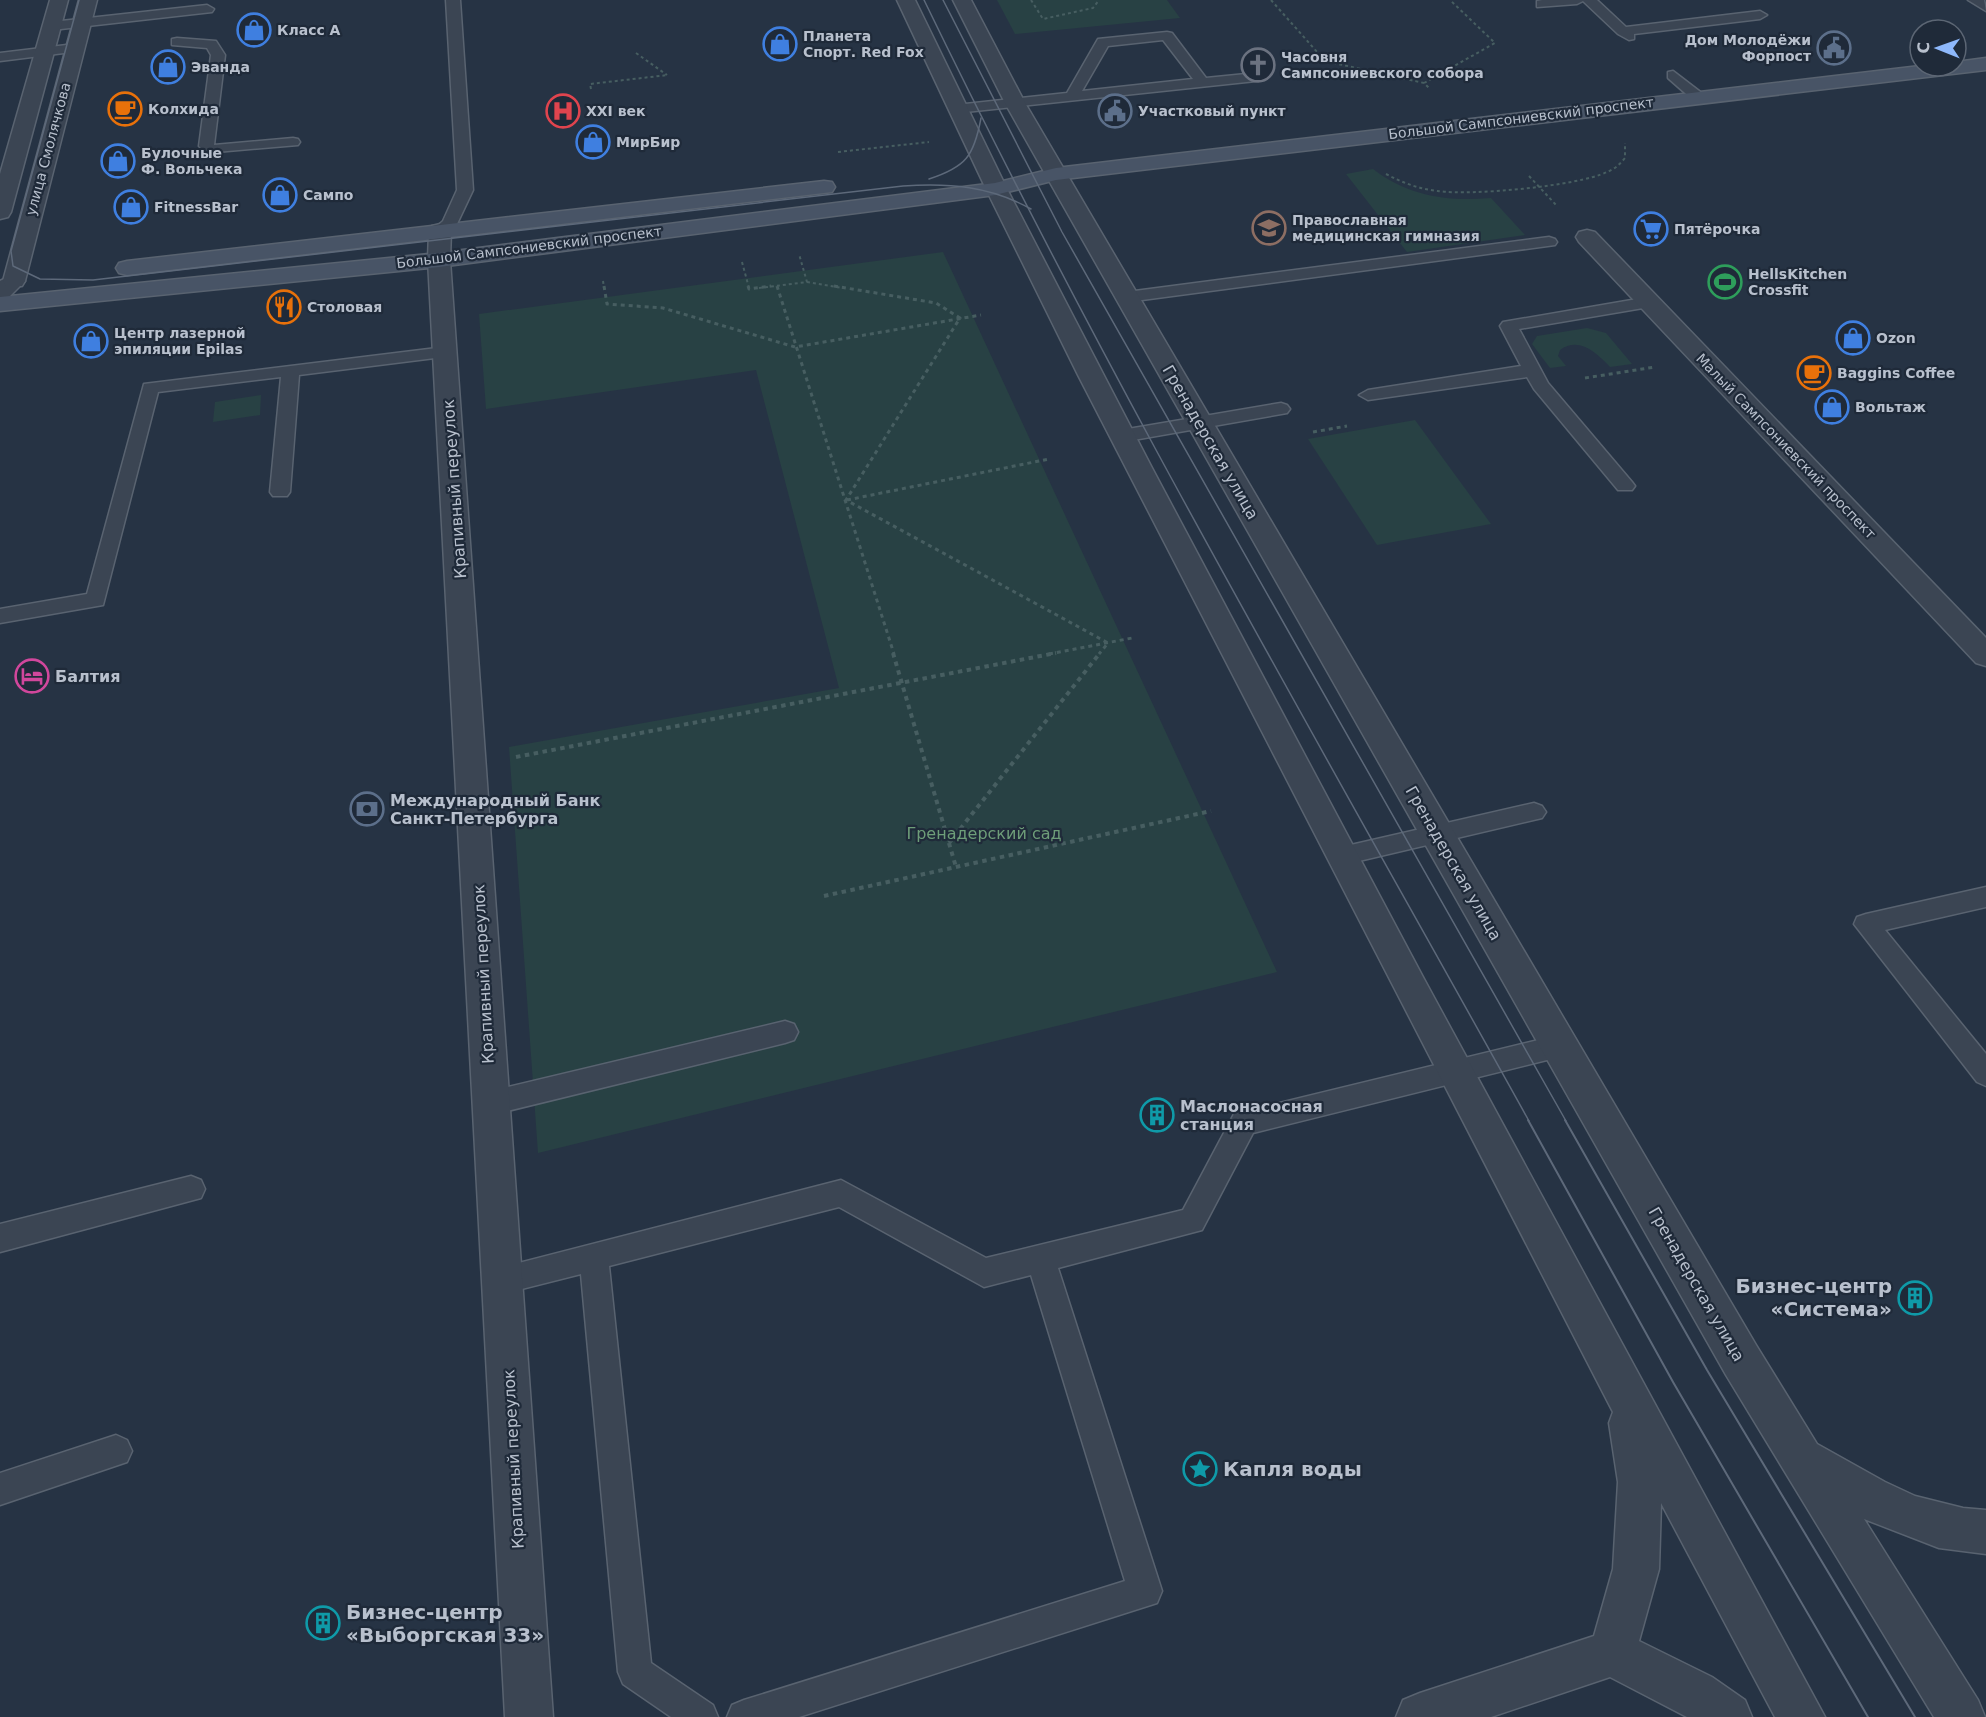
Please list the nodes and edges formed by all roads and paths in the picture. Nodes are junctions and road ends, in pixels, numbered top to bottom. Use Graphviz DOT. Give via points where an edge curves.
graph roads {
  1 [pos="60,0"];
  2 [pos="88,0"];
  3 [pos="453,0"];
  4 [pos="906,0"];
  5 [pos="962,0"];
  6 [pos="1031,0"];
  7 [pos="1099,0"];
  8 [pos="1270,0"];
  9 [pos="1450,0"];
  10 [pos="1577,0"];
  11 [pos="1588,0"];
  12 [pos="1975,0"];
  13 [pos="1542,4"];
  14 [pos="1986,7"];
  15 [pos="207,9"];
  16 [pos="1760,15"];
  17 [pos="82,22"];
  18 [pos="52,26"];
  19 [pos="177,42"];
  20 [pos="74,52"];
  21 [pos="636,53"];
  22 [pos="44,55"];
  23 [pos="0,57"];
  24 [pos="1986,64"];
  25 [pos="1673,75"];
  26 [pos="1256,77"];
  27 [pos="1202,82"];
  28 [pos="1424,83"];
  29 [pos="591,88"];
  30 [pos="1430,89"];
  31 [pos="1072,97"];
  32 [pos="1698,97"];
  33 [pos="1015,103"];
  34 [pos="956,109"];
  35 [pos="935,141"];
  36 [pos="1624,141"];
  37 [pos="293,142"];
  38 [pos="827,153"];
  39 [pos="1379,169"];
  40 [pos="962,171"];
  41 [pos="1056,174"];
  42 [pos="990,179"];
  43 [pos="850,184"];
  44 [pos="0,212"];
  45 [pos="1587,237"];
  46 [pos="1549,242"];
  47 [pos="440,245"];
  48 [pos="798,254"];
  49 [pos="742,262"];
  50 [pos="109,270"];
  51 [pos="38,278"];
  52 [pos="603,281"];
  53 [pos="807,282"];
  54 [pos="4,286"];
  55 [pos="777,286"];
  56 [pos="1127,297"];
  57 [pos="1649,302"];
  58 [pos="0,304"];
  59 [pos="981,315"];
  60 [pos="960,318"];
  61 [pos="795,347"];
  62 [pos="445,352"];
  63 [pos="1663,366"];
  64 [pos="290,371"];
  65 [pos="1536,378"];
  66 [pos="1368,395"];
  67 [pos="1281,409"];
  68 [pos="1200,423"];
  69 [pos="1122,436"];
  70 [pos="1049,459"];
  71 [pos="1625,486"];
  72 [pos="280,492"];
  73 [pos="846,500"];
  74 [pos="0,616"];
  75 [pos="1132,638"];
  76 [pos="1108,643"];
  77 [pos="1986,656"];
  78 [pos="903,683"];
  79 [pos="471,766"];
  80 [pos="1211,811"];
  81 [pos="1534,812"];
  82 [pos="1437,834"];
  83 [pos="950,843"];
  84 [pos="1342,856"];
  85 [pos="956,867"];
  86 [pos="824,896"];
  87 [pos="1986,897"];
  88 [pos="785,1032"];
  89 [pos="1559,1046"];
  90 [pos="1454,1071"];
  91 [pos="1986,1074"];
  92 [pos="491,1103"];
  93 [pos="191,1189"];
  94 [pos="0,1238"];
  95 [pos="594,1257"];
  96 [pos="1041,1259"];
  97 [pos="502,1280"];
  98 [pos="1626,1398"];
  99 [pos="116,1451"];
  100 [pos="1798,1455"];
  101 [pos="0,1489"];
  102 [pos="1986,1532"];
  103 [pos="1612,1653"];
  104 [pos="529,1717"];
  105 [pos="701,1717"];
  106 [pos="744,1717"];
  107 [pos="1420,1717"];
  108 [pos="1728,1717"];
  109 [pos="1801,1717"];
  110 [pos="1961,1717"];
  1 -- 18 [label="street, улица Смолячкова"];
  2 -- 17 [label="street, улица Смолячкова"];
  3 -- 47 [label="lane" via="465,190"];
  4 -- 34 [label="street"];
  5 -- 33 [label="street, Гренадерская улица"];
  6 -- 7 [label="path" via="1043,19 1093,8"];
  8 -- 28 [label="path" via="1324,61"];
  9 -- 28 [label="path" via="1495,43"];
  10 -- 13 [label="lane"];
  11 -- 16 [label="lane" via="1626,34"];
  12 -- 14 [label="lane"];
  15 -- 17 [label="lane"];
  17 -- 18 [label="lane"];
  17 -- 20 [label="street, улица Смолячкова"];
  18 -- 22 [label="street, улица Смолячкова"];
  19 -- 37 [label="lane" via="211,44 218,55 206,146 210,150"];
  20 -- 22 [label="lane"];
  20 -- 54 [label="street, улица Смолячкова"];
  21 -- 29 [label="path" via="668,75 590,84"];
  22 -- 23 [label="lane"];
  22 -- 44 [label="street, улица Смолячкова"];
  24 -- 32 [label="main road, Большой Сампсониевский проспект"];
  25 -- 32 [label="lane"];
  26 -- 27 [label="lane"];
  27 -- 31 [label="lane"];
  27 -- 31 [label="lane" via="1167,36 1103,42"];
  28 -- 30 [label="path"];
  31 -- 33 [label="lane"];
  32 -- 41 [label="main road, Большой Сампсониевский проспект"];
  33 -- 34 [label="lane"];
  33 -- 41 [label="street, Гренадерская улица"];
  34 -- 42 [label="street"];
  35 -- 38 [label="path"];
  36 -- 39 [label="path" via="1627,147 1623,160 1606,173 1502,190 1426,190"];
  40 -- 42 [label="main road, Большой Сампсониевский проспект"];
  41 -- 42 [label="main road, Большой Сампсониевский проспект"];
  41 -- 56 [label="street, Гренадерская улица"];
  42 -- 47 [label="main road, Большой Сампсониевский проспект"];
  42 -- 69 [label="street"];
  43 -- 47 [label="main road, Большой Сампсониевский проспект"];
  45 -- 57 [label="street, Малый Сампсониевский проспект"];
  46 -- 56 [label="lane"];
  47 -- 50 [label="main road, Большой Сампсониевский проспект"];
  47 -- 58 [label="main road, Большой Сампсониевский проспект"];
  47 -- 62 [label="street, Крапивный переулок"];
  48 -- 53 [label="path"];
  49 -- 55 [label="path" via="749,289"];
  51 -- 54 [label="main road"];
  52 -- 61 [label="path" via="607,304 663,308"];
  53 -- 55 [label="path"];
  53 -- 60 [label="path" via="936,303"];
  55 -- 61 [label="path"];
  56 -- 68 [label="street, Гренадерская улица"];
  57 -- 65 [label="lane" via="1509,326"];
  57 -- 77 [label="street, Малый Сампсониевский проспект"];
  59 -- 60 [label="path"];
  60 -- 61 [label="path"];
  60 -- 73 [label="path"];
  61 -- 73 [label="path"];
  62 -- 64 [label="lane"];
  62 -- 79 [label="street, Крапивный переулок"];
  63 -- 65 [label="path"];
  64 -- 72 [label="lane"];
  64 -- 74 [label="lane" via="150,388 96,600"];
  65 -- 66 [label="lane" via="1505,373"];
  65 -- 71 [label="lane"];
  67 -- 68 [label="lane"];
  68 -- 69 [label="lane"];
  68 -- 82 [label="street, Гренадерская улица"];
  69 -- 84 [label="street"];
  70 -- 73 [label="path"];
  73 -- 76 [label="path"];
  73 -- 78 [label="path"];
  75 -- 76 [label="path"];
  76 -- 78 [label="path"];
  76 -- 83 [label="path"];
  78 -- 79 [label="path"];
  78 -- 83 [label="path"];
  79 -- 92 [label="street, Крапивный переулок"];
  80 -- 85 [label="path"];
  81 -- 82 [label="lane"];
  82 -- 84 [label="lane"];
  82 -- 89 [label="street, Гренадерская улица"];
  83 -- 85 [label="path"];
  84 -- 90 [label="street"];
  85 -- 86 [label="path"];
  87 -- 91 [label="lane" via="1866,924"];
  88 -- 92 [label="lane"];
  89 -- 90 [label="lane"];
  89 -- 100 [label="street, Гренадерская улица"];
  90 -- 96 [label="lane" via="1244,1123 1192,1221"];
  90 -- 98 [label="street"];
  92 -- 97 [label="street, Крапивный переулок"];
  93 -- 94 [label="lane"];
  95 -- 96 [label="lane" via="841,1193 984,1273"];
  95 -- 97 [label="lane"];
  95 -- 105 [label="lane" via="635,1672"];
  96 -- 106 [label="lane" via="1145,1591"];
  97 -- 104 [label="street, Крапивный переулок"];
  98 -- 103 [label="street" via="1640,1482 1636,1569"];
  98 -- 109 [label="street"];
  99 -- 101 [label="lane"];
  100 -- 102 [label="street" via="1855,1492 1915,1518"];
  100 -- 110 [label="street, Гренадерская улица"];
  103 -- 107 [label="street"];
  103 -- 108 [label="street" via="1695,1694"];
}
